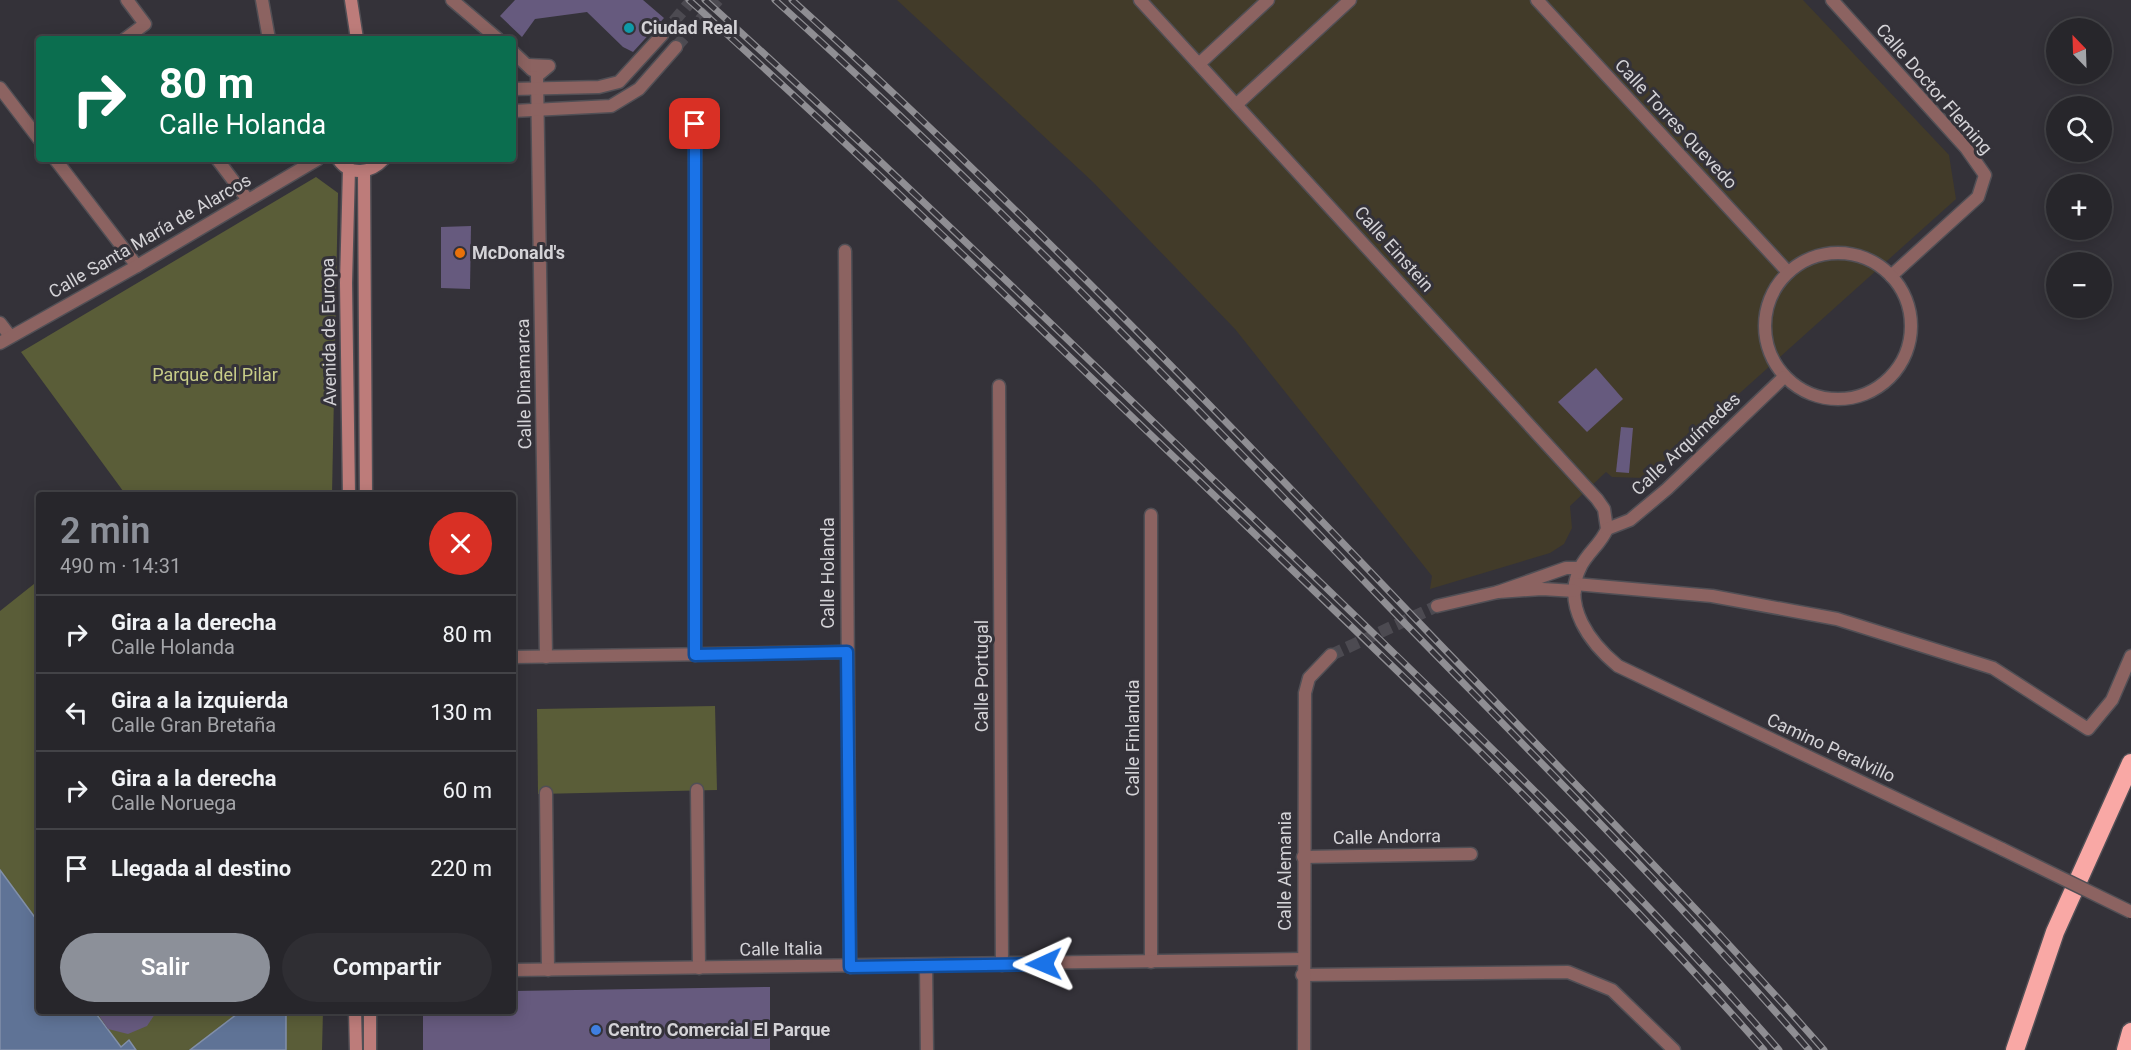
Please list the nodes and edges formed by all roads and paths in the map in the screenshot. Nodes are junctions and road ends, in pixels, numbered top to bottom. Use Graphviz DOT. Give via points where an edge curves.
graph roads {
  1 [pos="127,0"];
  2 [pos="262,0"];
  3 [pos="351,0"];
  4 [pos="452,0"];
  5 [pos="1140,0"];
  6 [pos="1268,0"];
  7 [pos="1350,0"];
  8 [pos="1537,0"];
  9 [pos="1832,0"];
  10 [pos="662,34"];
  11 [pos="129,36"];
  12 [pos="268,36"];
  13 [pos="357,36"];
  14 [pos="494,36"];
  15 [pos="676,47"];
  16 [pos="516,55"];
  17 [pos="1200,63"];
  18 [pos="537,82"];
  19 [pos="0,88"];
  20 [pos="516,88"];
  21 [pos="1237,104"];
  22 [pos="538,110"];
  23 [pos="516,111"];
  24 [pos="695,124"];
  25 [pos="36,134"];
  26 [pos="57,162"];
  27 [pos="219,162"];
  28 [pos="311,162"];
  29 [pos="341,162"];
  30 [pos="381,162"];
  31 [pos="349,170"];
  32 [pos="364,172"];
  33 [pos="248,200"];
  34 [pos="845,251"];
  35 [pos="137,266"];
  36 [pos="1788,272"];
  37 [pos="1892,276"];
  38 [pos="0,323"];
  39 [pos="5,340"];
  40 [pos="1784,377"];
  41 [pos="999,386"];
  42 [pos="349,492"];
  43 [pos="366,492"];
  44 [pos="1151,515"];
  45 [pos="1607,529"];
  46 [pos="1580,568"];
  47 [pos="1575,587"];
  48 [pos="1498,592"];
  49 [pos="1437,606"];
  50 [pos="847,652"];
  51 [pos="695,655"];
  52 [pos="1331,655"];
  53 [pos="2131,656"];
  54 [pos="516,657"];
  55 [pos="546,657"];
  56 [pos="2131,763"];
  57 [pos="697,790"];
  58 [pos="546,793"];
  59 [pos="1472,854"];
  60 [pos="1303,857"];
  61 [pos="2131,912"];
  62 [pos="1302,959"];
  63 [pos="1151,962"];
  64 [pos="1002,965"];
  65 [pos="926,966"];
  66 [pos="850,967"];
  67 [pos="699,968"];
  68 [pos="516,970"];
  69 [pos="548,970"];
  70 [pos="1302,975"];
  71 [pos="356,1014"];
  72 [pos="370,1014"];
  73 [pos="2131,1032"];
  74 [pos="356,1050"];
  75 [pos="370,1050"];
  76 [pos="927,1050"];
  77 [pos="1304,1050"];
  78 [pos="1674,1050"];
  79 [pos="2015,1050"];
  80 [pos="2126,1050"];
  1 -- 11 [label="street" via="146,24"];
  2 -- 12 [label="street"];
  3 -- 13 [label="main road"];
  4 -- 14 [label="street"];
  5 -- 17 [label="street, Calle Einstein"];
  6 -- 17 [label="street"];
  7 -- 21 [label="street"];
  8 -- 36 [label="street, Calle Torres Quevedo"];
  9 -- 37 [label="street, Calle Doctor Fleming" via="1966,148 1985,175 1978,197"];
  10 -- 18 [label="street" via="619,82 599,87"];
  15 -- 22 [label="street" via="639,89 611,106"];
  16 -- 18 [label="street, Calle Dinamarca" via="528,65 549,66"];
  17 -- 21 [label="street, Calle Einstein"];
  18 -- 20 [label="street"];
  18 -- 22 [label="street, Calle Dinamarca"];
  19 -- 25 [label="street"];
  21 -- 45 [label="street, Calle Einstein" via="1597,499 1604,509"];
  22 -- 23 [label="street"];
  22 -- 55 [label="street, Calle Dinamarca"];
  24 -- 51 [label="street"];
  26 -- 35 [label="street"];
  27 -- 33 [label="street"];
  28 -- 33 [label="street, Calle Santa María de Alarcos"];
  29 -- 31 [label="main road"];
  30 -- 32 [label="main road"];
  31 -- 32 [label="main road"];
  31 -- 42 [label="main road, Avenida de Europa"];
  32 -- 43 [label="main road, Avenida de Europa"];
  33 -- 35 [label="street, Calle Santa María de Alarcos"];
  34 -- 50 [label="street, Calle Holanda"];
  35 -- 39 [label="street, Calle Santa María de Alarcos"];
  36 -- 37 [label="street" via="1829,254 1852,254 1873,262"];
  36 -- 40 [label="street" via="1774,290 1766,312 1765,335 1771,358"];
  37 -- 40 [label="street" via="1905,297 1911,322 1908,347 1896,370 1878,388 1855,398 1829,399 1805,392"];
  38 -- 39 [label="street"];
  40 -- 45 [label="street, Calle Arquímedes" via="1668,489 1630,520"];
  41 -- 64 [label="street, Calle Portugal"];
  44 -- 63 [label="street, Calle Finlandia"];
  45 -- 46 [label="street"];
  46 -- 47 [label="street"];
  46 -- 48 [label="street" via="1566,567"];
  47 -- 48 [label="street"];
  47 -- 53 [label="street" via="1712,596 1837,619 1993,668 2088,729 2112,700"];
  47 -- 61 [label="street, Camino Peralvillo, bridge" via="1576,605 1589,638 1618,666"];
  48 -- 49 [label="street"];
  50 -- 51 [label="street"];
  50 -- 66 [label="street, Calle Holanda"];
  51 -- 55 [label="street"];
  52 -- 60 [label="street, Calle Alemania" via="1309,678 1305,693"];
  54 -- 55 [label="street"];
  56 -- 79 [label="highway" via="2055,932"];
  57 -- 67 [label="street"];
  58 -- 69 [label="street"];
  59 -- 60 [label="street, Calle Andorra"];
  60 -- 62 [label="street, Calle Alemania"];
  62 -- 63 [label="street, Calle Italia"];
  62 -- 70 [label="street, Calle Alemania"];
  63 -- 64 [label="street, Calle Italia"];
  64 -- 65 [label="street, Calle Italia"];
  65 -- 66 [label="street, Calle Italia"];
  65 -- 76 [label="street"];
  66 -- 67 [label="street, Calle Italia"];
  67 -- 69 [label="street, Calle Italia"];
  68 -- 69 [label="street, Calle Italia"];
  70 -- 77 [label="street, Calle Alemania"];
  70 -- 78 [label="street" via="1568,972 1612,990"];
  71 -- 74 [label="main road"];
  72 -- 75 [label="main road"];
  73 -- 80 [label="highway"];
}
